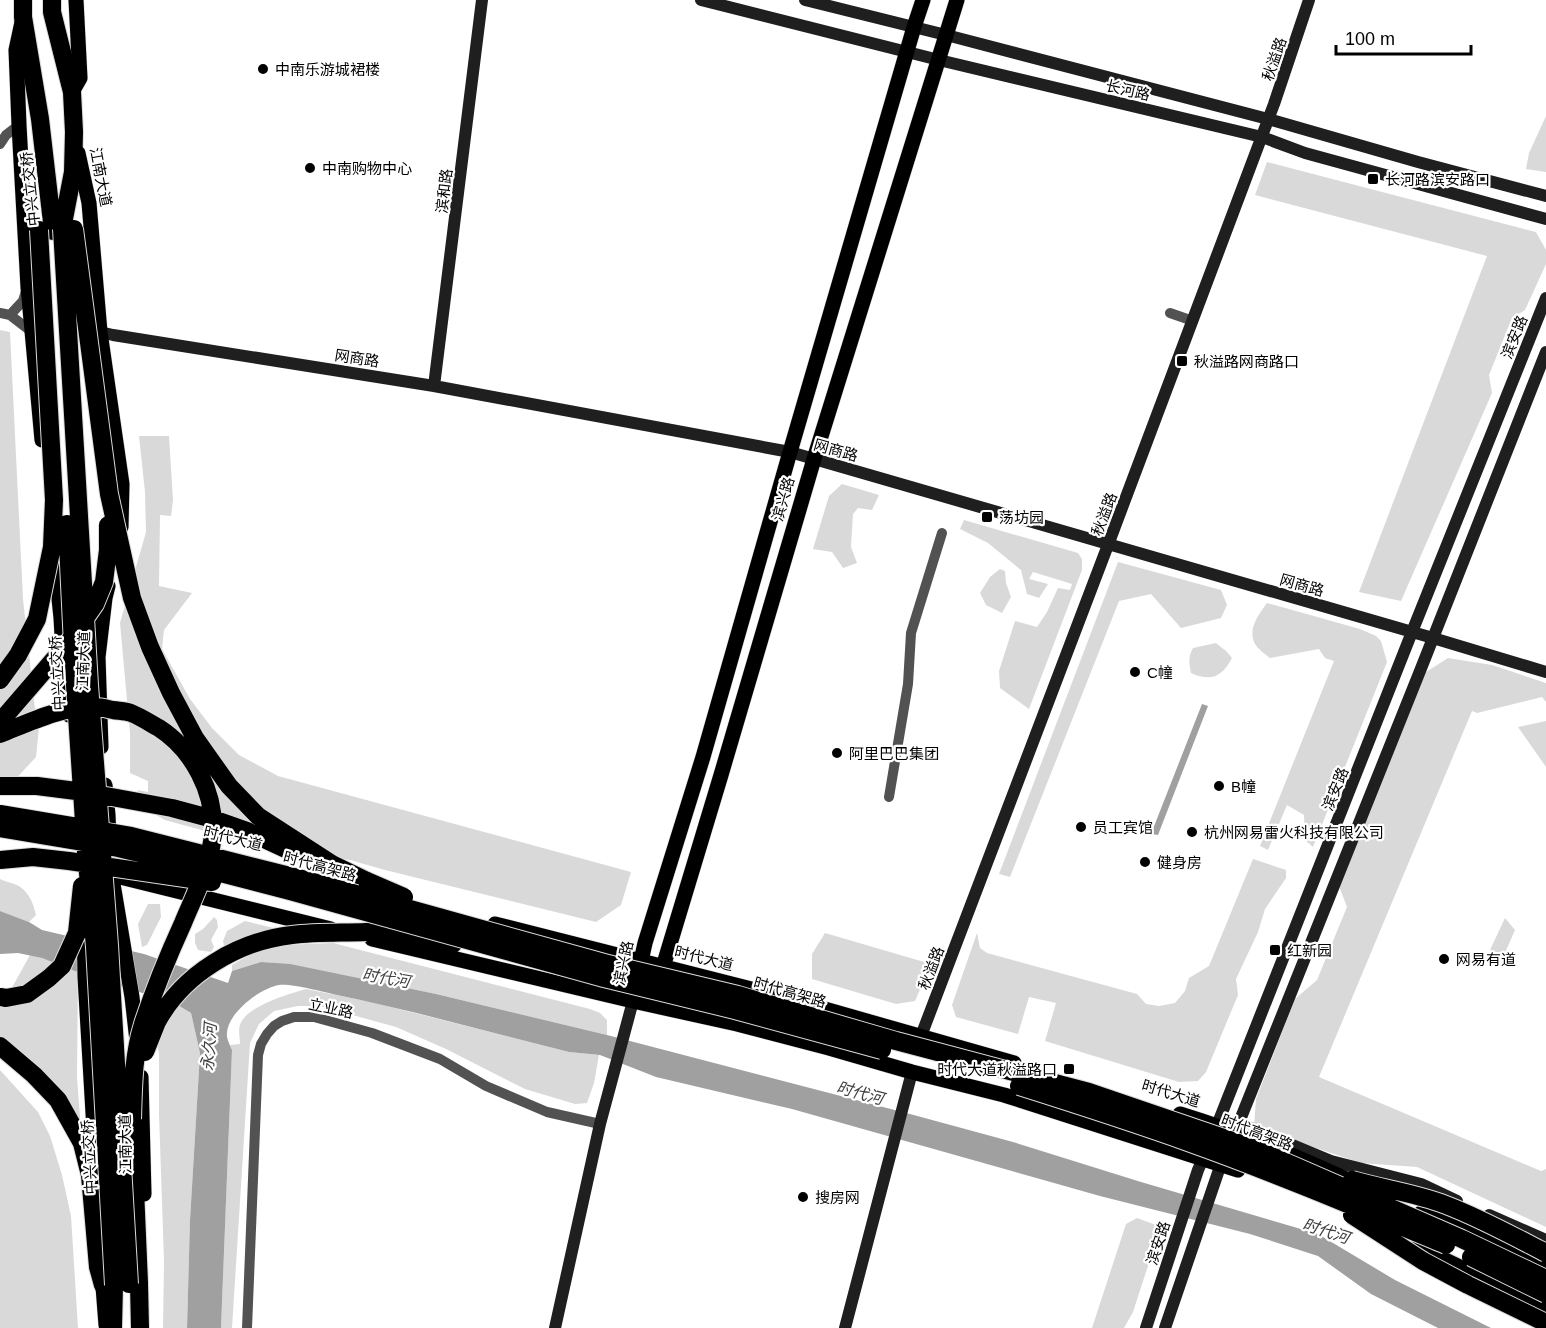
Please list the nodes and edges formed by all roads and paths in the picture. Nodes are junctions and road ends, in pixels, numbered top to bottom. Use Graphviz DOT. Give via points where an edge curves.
graph roads {
  1 [pos="52,0"];
  2 [pos="76,0"];
  3 [pos="482,0"];
  4 [pos="701,0"];
  5 [pos="805,0"];
  6 [pos="923,0"];
  7 [pos="957,0"];
  8 [pos="1309,0"];
  9 [pos="23,8"];
  10 [pos="914,27"];
  11 [pos="946,34"];
  12 [pos="907,52"];
  13 [pos="939,60"];
  14 [pos="72,92"];
  15 [pos="1269,119"];
  16 [pos="19,125"];
  17 [pos="74,132"];
  18 [pos="1262,137"];
  19 [pos="0,143"];
  20 [pos="20,150"];
  21 [pos="1546,196"];
  22 [pos="1546,219"];
  23 [pos="57,230"];
  24 [pos="28,287"];
  25 [pos="1546,298"];
  26 [pos="1170,313"];
  27 [pos="5,314"];
  28 [pos="1192,321"];
  29 [pos="32,332"];
  30 [pos="100,332"];
  31 [pos="1546,352"];
  32 [pos="434,386"];
  33 [pos="790,452"];
  34 [pos="814,459"];
  35 [pos="109,494"];
  36 [pos="942,533"];
  37 [pos="1108,545"];
  38 [pos="1412,632"];
  39 [pos="1433,638"];
  40 [pos="1546,672"];
  41 [pos="0,680"];
  42 [pos="0,722"];
  43 [pos="0,734"];
  44 [pos="74,751"];
  45 [pos="101,753"];
  46 [pos="0,786"];
  47 [pos="889,797"];
  48 [pos="0,808"];
  49 [pos="0,814"];
  50 [pos="79,821"];
  51 [pos="0,828"];
  52 [pos="108,828"];
  53 [pos="0,858"];
  54 [pos="86,861"];
  55 [pos="332,864"];
  56 [pos="111,874"];
  57 [pos="316,899"];
  58 [pos="492,932"];
  59 [pos="536,960"];
  60 [pos="640,961"];
  61 [pos="663,966"];
  62 [pos="0,997"];
  63 [pos="633,1001"];
  64 [pos="921,1036"];
  65 [pos="0,1046"];
  66 [pos="912,1072"];
  67 [pos="132,1119"];
  68 [pos="600,1124"];
  69 [pos="1217,1126"];
  70 [pos="1237,1127"];
  71 [pos="1203,1158"];
  72 [pos="1221,1164"];
  73 [pos="1344,1164"];
  74 [pos="1286,1171"];
  75 [pos="1390,1199"];
  76 [pos="1421,1213"];
  77 [pos="1470,1229"];
  78 [pos="1407,1235"];
  79 [pos="1546,1240"];
  80 [pos="1546,1253"];
  81 [pos="1444,1261"];
  82 [pos="1546,1265"];
  83 [pos="1546,1272"];
  84 [pos="1546,1279"];
  85 [pos="121,1284"];
  86 [pos="1546,1294"];
  87 [pos="1546,1302"];
  88 [pos="1546,1310"];
  89 [pos="1546,1323"];
  90 [pos="106,1328"];
  91 [pos="113,1328"];
  92 [pos="129,1328"];
  93 [pos="141,1328"];
  94 [pos="247,1328"];
  95 [pos="555,1328"];
  96 [pos="845,1328"];
  97 [pos="1146,1328"];
  98 [pos="1165,1328"];
  1 -- 14 [label="highway, 江南大道"];
  2 -- 14 [label="main road" via="80,78"];
  3 -- 32 [label="main road, 滨和路"];
  4 -- 12 [label="main road, 长河路"];
  5 -- 10 [label="main road, 长河路"];
  6 -- 10 [label="main road, 滨兴路"];
  7 -- 11 [label="main road, 滨兴路"];
  8 -- 15 [label="main road, 秋溢路"];
  9 -- 16 [label="main road, 江南大道" via="16,50"];
  9 -- 23 [label="highway, 中兴立交桥"];
  10 -- 11 [label="main road, 长河路"];
  10 -- 12 [label="main road, 滨兴路"];
  11 -- 13 [label="main road, 滨兴路"];
  11 -- 15 [label="main road, 长河路"];
  12 -- 13 [label="main road, 长河路"];
  12 -- 33 [label="main road, 滨兴路"];
  13 -- 18 [label="main road, 长河路"];
  13 -- 34 [label="main road, 滨兴路"];
  14 -- 17 [label="highway, 江南大道"];
  15 -- 18 [label="main road, 秋溢路"];
  15 -- 21 [label="main road, 长河路"];
  16 -- 19 [label="street"];
  16 -- 20 [label="main road, 江南大道"];
  17 -- 23 [label="highway" via="73,172"];
  17 -- 30 [label="main road, 江南大道" via="89,203"];
  18 -- 22 [label="main road, 长河路" via="1305,153"];
  18 -- 28 [label="main road, 秋溢路"];
  19 -- 20 [label="street"];
  20 -- 24 [label="main road, 江南大道"];
  23 -- 35 [label="highway, bridge"];
  23 -- 41 [label="highway, bridge" via="52,547 37,619"];
  23 -- 54 [label="highway, 中兴立交桥, bridge"];
  23 -- 85 [label="highway, 中兴立交桥, bridge" via="109,957"];
  24 -- 27 [label="street" via="23,301"];
  24 -- 29 [label="main road, 江南大道"];
  25 -- 38 [label="main road, 滨安路"];
  26 -- 28 [label="street"];
  27 -- 29 [label="street"];
  28 -- 37 [label="main road, 秋溢路"];
  29 -- 44 [label="main road, 江南大道"];
  30 -- 32 [label="main road, 网商路"];
  30 -- 45 [label="main road, 江南大道" via="122,484 121,541 105,598 98,657"];
  31 -- 39 [label="main road"];
  32 -- 33 [label="main road, 网商路"];
  33 -- 34 [label="main road, 网商路"];
  33 -- 60 [label="main road, 滨兴路" via="703,758"];
  34 -- 37 [label="main road, 网商路"];
  34 -- 61 [label="main road, 滨兴路"];
  35 -- 42 [label="highway, bridge" via="104,582 95,604 68,643"];
  35 -- 55 [label="highway, bridge" via="132,598 158,665 195,738 229,786 258,816"];
  36 -- 47 [label="street" via="910,633 908,684"];
  37 -- 38 [label="main road, 网商路"];
  37 -- 64 [label="main road, 秋溢路"];
  38 -- 39 [label="main road, 网商路"];
  38 -- 69 [label="main road, 滨安路"];
  39 -- 40 [label="main road, 网商路"];
  39 -- 70 [label="main road"];
  43 -- 67 [label="highway, bridge" via="66,710 95,707 130,712 166,733 184,751 200,772 208,793 213,832 210,852 136,1047"];
  44 -- 45 [label="main road" via="87,767"];
  44 -- 50 [label="main road, 江南大道"];
  45 -- 52 [label="main road, 江南大道"];
  46 -- 55 [label="highway, bridge" via="84,792 172,808 213,819"];
  48 -- 50 [label="main road, 时代大道"];
  49 -- 58 [label="highway, 时代高架路, bridge" via="131,836"];
  50 -- 52 [label="main road, 时代大道"];
  50 -- 54 [label="main road, 江南大道"];
  51 -- 57 [label="highway, 时代高架路, bridge" via="118,848"];
  52 -- 56 [label="main road, 江南大道"];
  52 -- 60 [label="main road, 时代大道"];
  53 -- 54 [label="main road"];
  53 -- 57 [label="highway, bridge" via="69,861"];
  54 -- 56 [label="main road"];
  54 -- 62 [label="highway, bridge" via="77,933 62,966 27,994"];
  54 -- 85 [label="highway, 中兴立交桥, bridge"];
  54 -- 85 [label="main road, 江南大道" via="86,977"];
  55 -- 58 [label="highway, bridge"];
  56 -- 63 [label="main road"];
  56 -- 93 [label="main road, 江南大道" via="141,1075 146,1299"];
  57 -- 59 [label="highway, 时代高架路, bridge"];
  58 -- 74 [label="highway, 时代高架路, bridge" via="1089,1092 1233,1141"];
  59 -- 67 [label="highway, bridge" via="420,937 366,932 291,934 233,951 187,984 158,1022 137,1083"];
  59 -- 74 [label="highway, 时代高架路, bridge" via="1002,1081"];
  60 -- 61 [label="main road, 时代大道"];
  60 -- 63 [label="main road, 滨兴路"];
  61 -- 63 [label="main road, 滨兴路"];
  61 -- 64 [label="main road, 时代大道"];
  63 -- 66 [label="main road" via="737,1024"];
  63 -- 68 [label="main road, 滨兴路"];
  64 -- 69 [label="main road, 时代大道"];
  65 -- 85 [label="highway" via="58,1100 82,1143 90,1175 98,1267"];
  66 -- 71 [label="main road" via="1004,1095"];
  66 -- 96 [label="main road"];
  67 -- 85 [label="highway"];
  68 -- 94 [label="street, 立业路" via="547,1112 486,1086 440,1059 372,1033 314,1017 282,1021 267,1034 258,1055"];
  68 -- 95 [label="main road, 滨兴路"];
  69 -- 70 [label="main road, 时代大道"];
  69 -- 71 [label="main road, 滨安路"];
  70 -- 72 [label="main road"];
  70 -- 73 [label="main road"];
  70 -- 75 [label="main road, 时代大道"];
  71 -- 72 [label="main road"];
  71 -- 97 [label="main road, 滨安路"];
  72 -- 78 [label="main road"];
  72 -- 98 [label="main road"];
  73 -- 75 [label="main road"];
  73 -- 79 [label="main road" via="1421,1184"];
  74 -- 80 [label="highway, bridge" via="1415,1195 1474,1216"];
  74 -- 84 [label="highway, 时代高架路, bridge" via="1462,1239"];
  74 -- 86 [label="highway, 时代高架路, bridge"];
  74 -- 89 [label="highway, bridge" via="1423,1261"];
  75 -- 76 [label="main road, 时代大道"];
  76 -- 77 [label="main road"];
  76 -- 83 [label="main road, 时代大道"];
  77 -- 82 [label="highway"];
  78 -- 81 [label="main road"];
  78 -- 87 [label="main road"];
  81 -- 88 [label="highway"];
  85 -- 90 [label="main road, 江南大道"];
  85 -- 91 [label="highway, 中兴立交桥"];
  85 -- 92 [label="highway, 中兴立交桥"];
  85 -- 93 [label="highway"];
}
